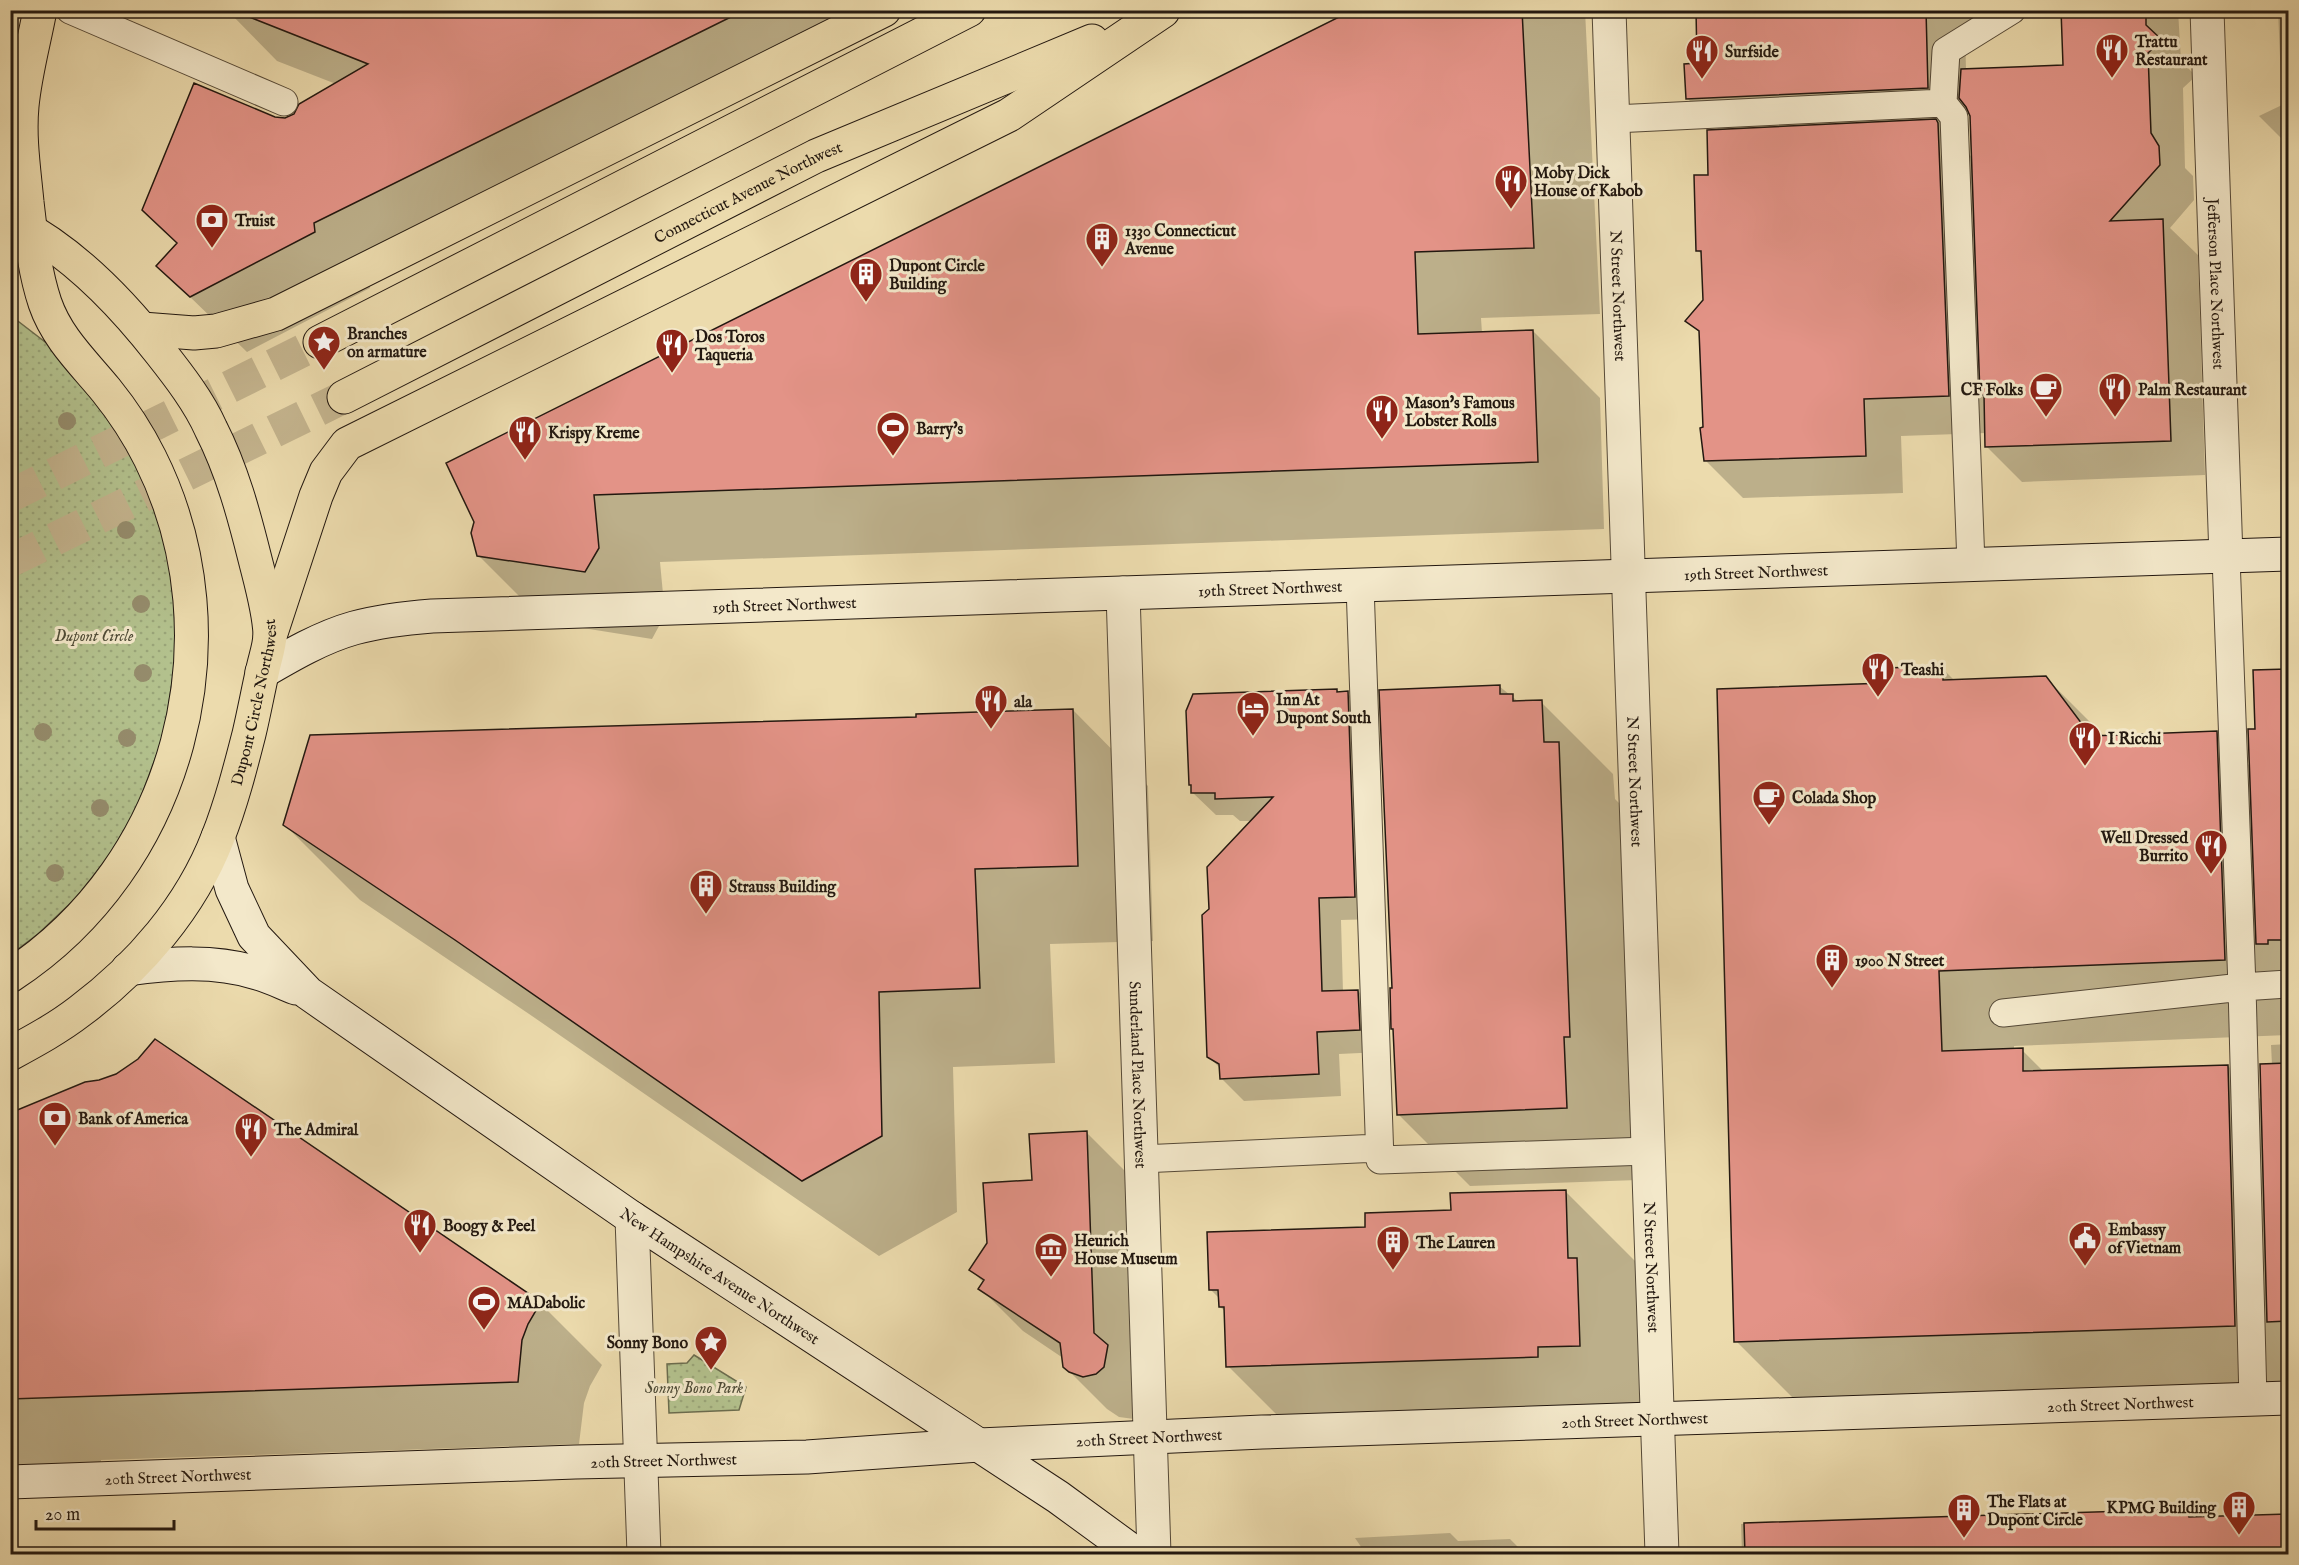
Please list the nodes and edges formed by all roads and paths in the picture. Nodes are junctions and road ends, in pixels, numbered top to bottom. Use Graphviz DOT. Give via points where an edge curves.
graph roads {
  1 [pos="34,10"];
  2 [pos="40,10"];
  3 [pos="70,10"];
  4 [pos="884,10"];
  5 [pos="969,10"];
  6 [pos="1609,10"];
  7 [pos="2012,10"];
  8 [pos="2207,10"];
  9 [pos="1163,11"];
  10 [pos="10,46"];
  11 [pos="284,102"];
  12 [pos="1943,103"];
  13 [pos="1614,119"];
  14 [pos="20,225"];
  15 [pos="142,329"];
  16 [pos="320,342"];
  17 [pos="344,397"];
  18 [pos="2289,554"];
  19 [pos="2226,557"];
  20 [pos="1971,564"];
  21 [pos="1628,577"];
  22 [pos="1360,585"];
  23 [pos="1123,593"];
  24 [pos="270,636"];
  25 [pos="262,672"];
  26 [pos="218,837"];
  27 [pos="128,969"];
  28 [pos="10,976"];
  29 [pos="2289,984"];
  30 [pos="2242,987"];
  31 [pos="308,993"];
  32 [pos="2003,1013"];
  33 [pos="10,1054"];
  34 [pos="1379,1148"];
  35 [pos="1648,1151"];
  36 [pos="1141,1159"];
  37 [pos="633,1218"];
  38 [pos="2289,1398"];
  39 [pos="2253,1399"];
  40 [pos="1658,1418"];
  41 [pos="1149,1437"];
  42 [pos="979,1445"];
  43 [pos="641,1461"];
  44 [pos="10,1482"];
  45 [pos="644,1554"];
  46 [pos="1136,1554"];
  47 [pos="1154,1554"];
  48 [pos="1662,1554"];
  1 -- 10 [label="main road"];
  2 -- 14 [label="main road" via="22,104"];
  3 -- 11 [label="lane"];
  4 -- 15 [label="main road" via="276,314 216,331"];
  5 -- 16 [label="main road"];
  6 -- 13 [label="street, N Street Northwest"];
  7 -- 12 [label="lane" via="1946,51"];
  8 -- 19 [label="street, Jefferson Place Northwest"];
  9 -- 17 [label="main road, Connecticut Avenue Northwest" via="816,156"];
  9 -- 24 [label="main road" via="1009,115 347,444 326,472 316,496"];
  12 -- 13 [label="lane"];
  12 -- 20 [label="lane" via="1954,117"];
  13 -- 21 [label="street, N Street Northwest"];
  14 -- 15 [label="main road, Dupont Circle Northwest" via="84,269"];
  14 -- 28 [label="main road" via="57,330 132,425 169,504 183,547 191,604 192,654 178,744 162,790 127,858 105,891 65,935"];
  15 -- 24 [label="main road, Dupont Circle Northwest" via="211,427 225,460 259,574"];
  18 -- 19 [label="street, 19th Street Northwest"];
  19 -- 20 [label="street, 19th Street Northwest"];
  19 -- 30 [label="lane"];
  20 -- 21 [label="street, 19th Street Northwest"];
  21 -- 22 [label="street, 19th Street Northwest"];
  21 -- 35 [label="street, N Street Northwest"];
  22 -- 23 [label="street, 19th Street Northwest"];
  22 -- 34 [label="lane"];
  23 -- 25 [label="street, 19th Street Northwest" via="393,619 353,628"];
  23 -- 36 [label="street, Sunderland Place Northwest"];
  24 -- 25 [label="main road, Dupont Circle Northwest"];
  25 -- 26 [label="main road, Dupont Circle Northwest" via="243,756"];
  26 -- 27 [label="main road, Dupont Circle Northwest" via="179,909"];
  26 -- 31 [label="street, New Hampshire Avenue Northwest" via="232,889 254,936"];
  27 -- 31 [label="street, New Hampshire Avenue Northwest" via="181,963 235,968"];
  27 -- 33 [label="main road, Dupont Circle Northwest" via="80,1011"];
  29 -- 30 [label="lane"];
  30 -- 32 [label="lane"];
  30 -- 39 [label="lane"];
  31 -- 37 [label="street, New Hampshire Avenue Northwest"];
  34 -- 35 [label="lane" via="1380,1160"];
  34 -- 36 [label="lane"];
  35 -- 40 [label="street, N Street Northwest"];
  36 -- 41 [label="street, Sunderland Place Northwest"];
  37 -- 42 [label="street, New Hampshire Avenue Northwest"];
  37 -- 43 [label="street"];
  38 -- 39 [label="street, 20th Street Northwest"];
  39 -- 40 [label="street, 20th Street Northwest"];
  40 -- 41 [label="street, 20th Street Northwest"];
  40 -- 48 [label="street, N Street Northwest"];
  41 -- 42 [label="street, 20th Street Northwest"];
  41 -- 47 [label="street, Sunderland Place Northwest"];
  42 -- 43 [label="street, 20th Street Northwest" via="807,1457"];
  42 -- 46 [label="street, New Hampshire Avenue Northwest"];
  43 -- 44 [label="street, 20th Street Northwest"];
  43 -- 45 [label="street"];
}
